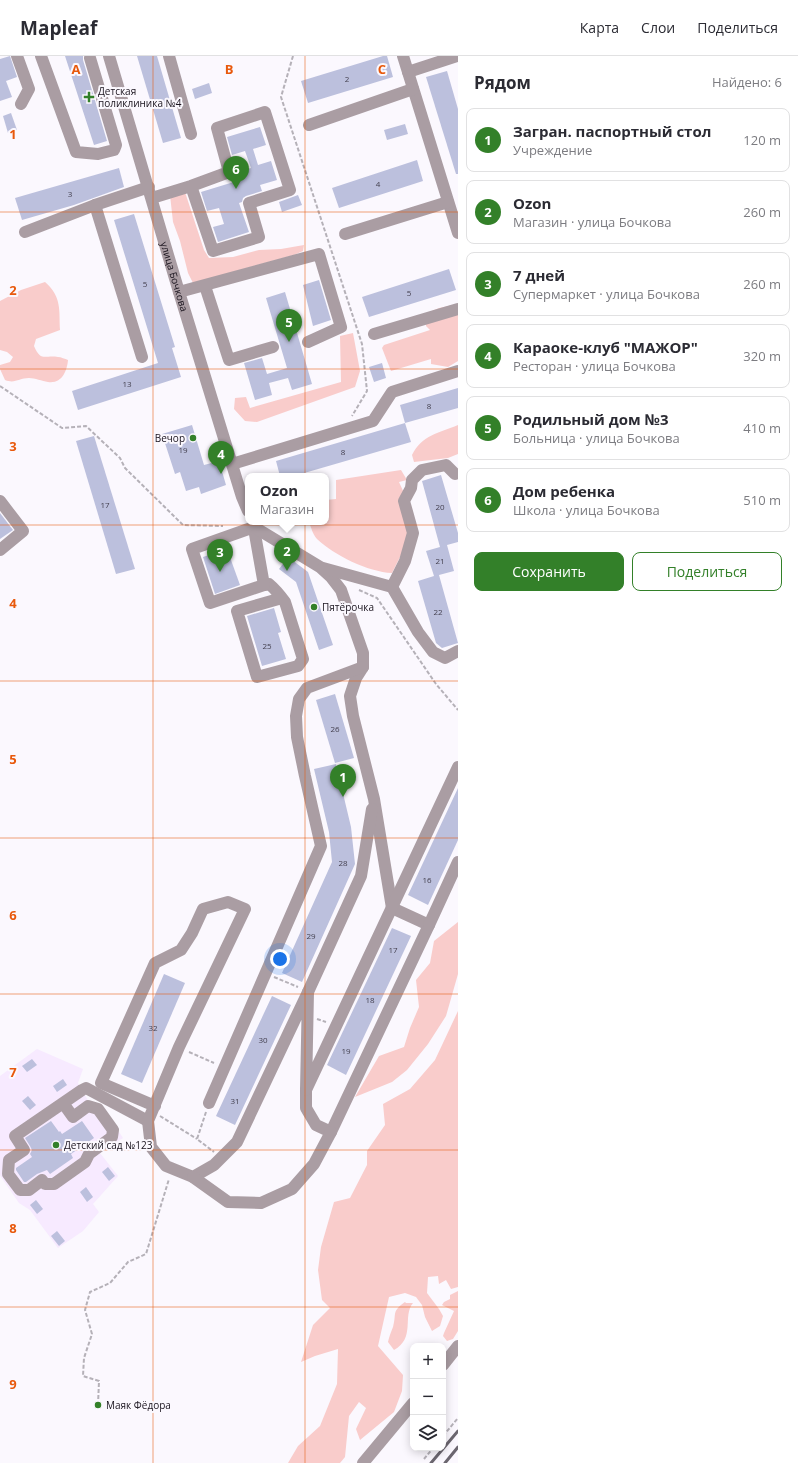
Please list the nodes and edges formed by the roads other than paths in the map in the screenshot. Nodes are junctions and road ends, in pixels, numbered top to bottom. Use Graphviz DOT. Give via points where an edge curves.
graph roads {
  1 [pos="18,56"];
  2 [pos="41,56"];
  3 [pos="109,56"];
  4 [pos="169,56"];
  5 [pos="403,56"];
  6 [pos="457,56"];
  7 [pos="90,58"];
  8 [pos="408,72"];
  9 [pos="413,89"];
  10 [pos="21,104"];
  11 [pos="308,126"];
  12 [pos="191,134"];
  13 [pos="191,186"];
  14 [pos="151,192"];
  15 [pos="448,202"];
  16 [pos="95,205"];
  17 [pos="25,232"];
  18 [pos="458,233"];
  19 [pos="346,234"];
  20 [pos="206,286"];
  21 [pos="179,292"];
  22 [pos="458,309"];
  23 [pos="374,334"];
  24 [pos="308,342"];
  25 [pos="273,347"];
  26 [pos="142,357"];
  27 [pos="458,372"];
  28 [pos="232,464"];
  29 [pos="457,477"];
  30 [pos="0,501"];
  31 [pos="245,504"];
  32 [pos="251,525"];
  33 [pos="253,525"];
  34 [pos="255,525"];
  35 [pos="0,550"];
  36 [pos="320,567"];
  37 [pos="264,585"];
  38 [pos="392,587"];
  39 [pos="282,598"];
  40 [pos="458,651"];
  41 [pos="363,667"];
  42 [pos="458,767"];
  43 [pos="374,800"];
  44 [pos="458,862"];
  45 [pos="392,908"];
  46 [pos="429,925"];
  47 [pos="308,992"];
  48 [pos="306,1090"];
  49 [pos="63,1103"];
  50 [pos="209,1103"];
  51 [pos="152,1113"];
  52 [pos="331,1132"];
  53 [pos="193,1176"];
  54 [pos="458,1346"];
  55 [pos="446,1361"];
  56 [pos="410,1406"];
  57 [pos="363,1463"];
  1 -- 10 [label="street" via="29,89"];
  2 -- 7 [label="street" via="76,152 98,154 114,150 116,145"];
  3 -- 14 [label="street, улица Бочкова"];
  4 -- 12 [label="street"];
  5 -- 8 [label="street"];
  6 -- 8 [label="street"];
  8 -- 9 [label="street"];
  9 -- 11 [label="street"];
  9 -- 15 [label="street"];
  13 -- 13 [label="street" via="213,252 259,237 249,203 290,190 265,112 217,128 229,172"];
  13 -- 14 [label="street"];
  14 -- 16 [label="street"];
  14 -- 21 [label="street, улица Бочкова"];
  15 -- 18 [label="street"];
  15 -- 19 [label="street"];
  16 -- 17 [label="street"];
  16 -- 26 [label="street"];
  20 -- 21 [label="street"];
  20 -- 24 [label="street" via="319,254 341,327"];
  20 -- 25 [label="street" via="229,360"];
  21 -- 28 [label="street, улица Бочкова"];
  22 -- 23 [label="street"];
  27 -- 28 [label="street" via="392,392 373,421"];
  28 -- 31 [label="street, улица Бочкова"];
  29 -- 38 [label="street" via="446,465 422,470 412,480 404,501 413,533"];
  30 -- 35 [label="street" via="23,531"];
  32 -- 37 [label="street" via="192,549 210,603"];
  33 -- 37 [label="street"];
  34 -- 36 [label="street"];
  36 -- 38 [label="street"];
  36 -- 41 [label="street" via="341,590 363,653"];
  37 -- 39 [label="street" via="269,584"];
  38 -- 40 [label="street" via="418,632 433,652 445,658"];
  39 -- 39 [label="street" via="289,611 303,659 298,666 257,677 237,611"];
  41 -- 43 [label="street" via="350,696"];
  41 -- 50 [label="street" via="307,688 299,699 296,716 298,737 304,776 321,846"];
  42 -- 45 [label="street"];
  43 -- 45 [label="street"];
  43 -- 47 [label="street" via="361,876"];
  44 -- 46 [label="street"];
  45 -- 46 [label="street"];
  45 -- 48 [label="street"];
  46 -- 52 [label="street"];
  47 -- 48 [label="street"];
  47 -- 53 [label="street" via="237,1142 214,1165"];
  48 -- 52 [label="street" via="306,1108 312,1120 316,1125"];
  49 -- 49 [label="street" via="15,1136 24,1150 9,1160 8,1174 20,1190 29,1190 42,1180 45,1184 54,1184 85,1162 89,1154 112,1137 113,1130 98,1109 88,1106 73,1117"];
  49 -- 51 [label="street" via="86,1088"];
  51 -- 51 [label="street" via="179,1047 245,910 228,902 204,909 181,950 155,963 101,1083"];
  51 -- 53 [label="street" via="151,1147 166,1166"];
  52 -- 53 [label="street" via="314,1164 292,1189 260,1203 228,1202"];
  54 -- 55 [label="street"];
  56 -- 57 [label="street"];
}
